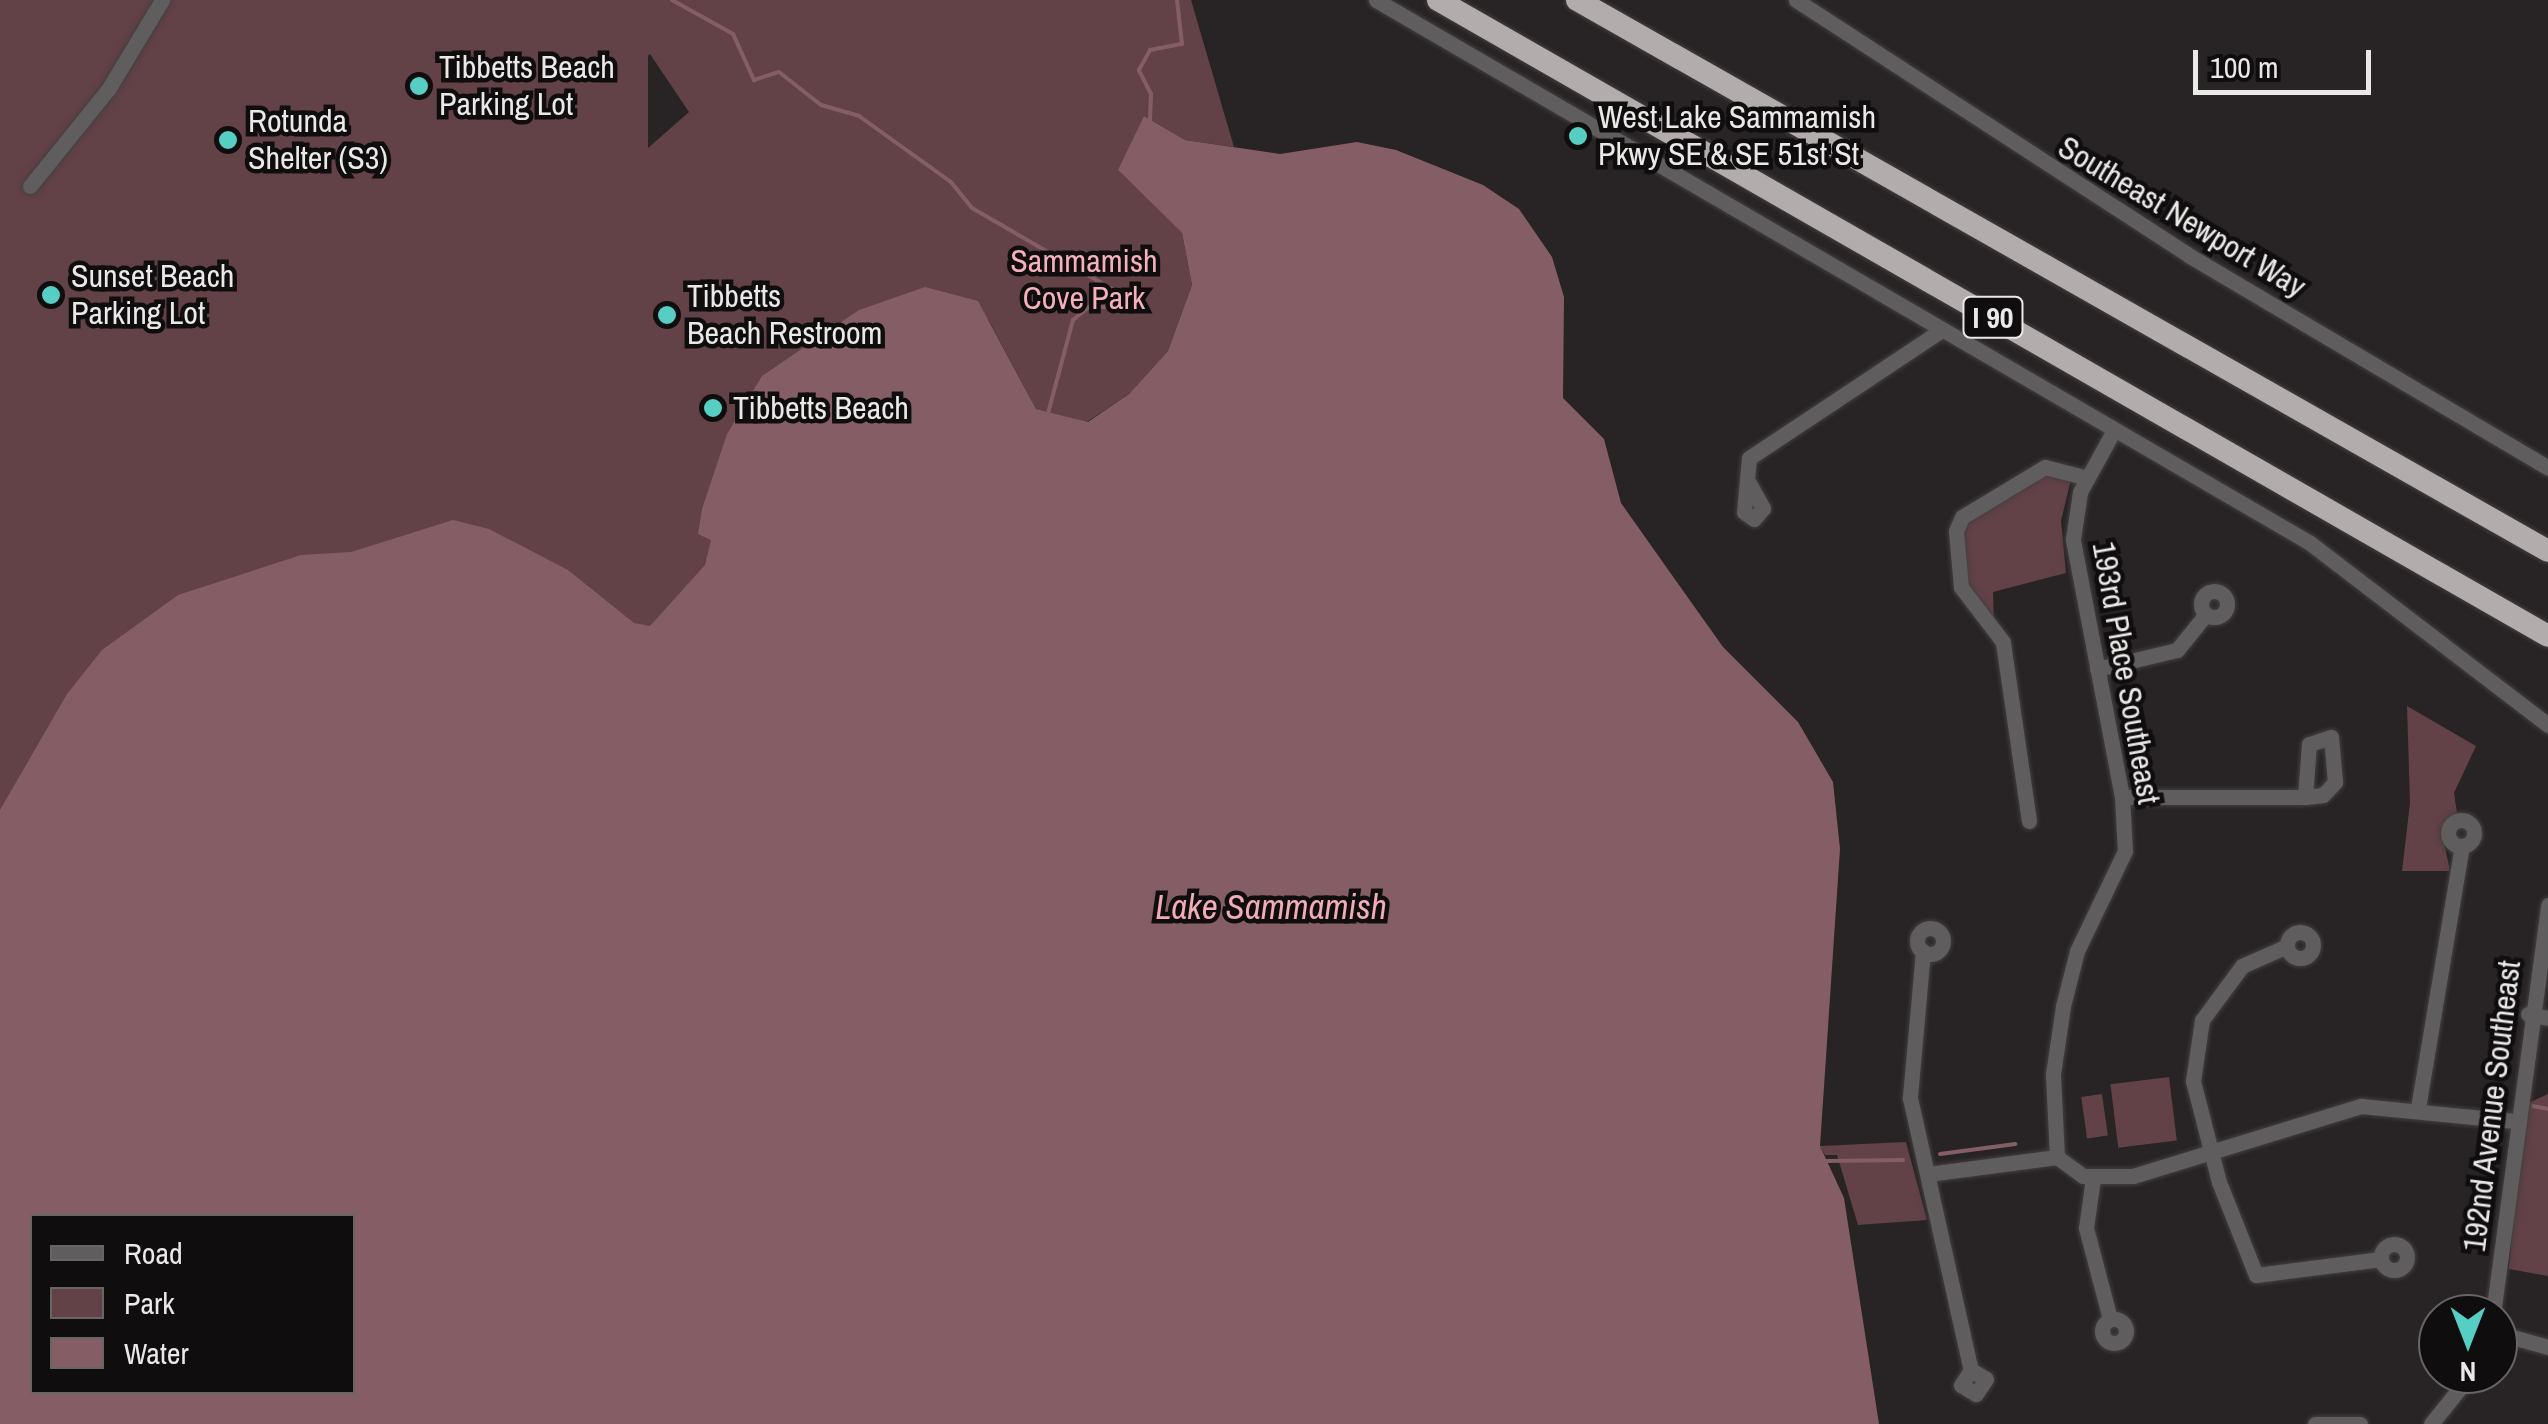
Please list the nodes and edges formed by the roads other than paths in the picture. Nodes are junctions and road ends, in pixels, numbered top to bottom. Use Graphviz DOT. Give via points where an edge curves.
graph roads {
  1 [pos="162,0"];
  2 [pos="1376,0"];
  3 [pos="1438,0"];
  4 [pos="1577,0"];
  5 [pos="1796,0"];
  6 [pos="30,186"];
  7 [pos="1940,331"];
  8 [pos="2113,432"];
  9 [pos="2548,468"];
  10 [pos="2088,478"];
  11 [pos="1749,483"];
  12 [pos="2548,551"];
  13 [pos="2206,614"];
  14 [pos="2548,636"];
  15 [pos="2097,668"];
  16 [pos="2548,725"];
  17 [pos="2122,797"];
  18 [pos="2304,797"];
  19 [pos="2029,820"];
  20 [pos="2462,846"];
  21 [pos="2548,905"];
  22 [pos="2287,946"];
  23 [pos="1923,951"];
  24 [pos="2528,1014"];
  25 [pos="2548,1018"];
  26 [pos="2418,1108"];
  27 [pos="2514,1121"];
  28 [pos="2211,1154"];
  29 [pos="2057,1157"];
  30 [pos="1928,1174"];
  31 [pos="2093,1178"];
  32 [pos="2381,1260"];
  33 [pos="2495,1294"];
  34 [pos="2110,1320"];
  35 [pos="2518,1339"];
  36 [pos="2548,1346"];
  37 [pos="1971,1370"];
  38 [pos="2455,1394"];
  39 [pos="2315,1424"];
  40 [pos="2360,1424"];
  41 [pos="2431,1424"];
  1 -- 6 [label="street" via="109,88"];
  2 -- 7 [label="street"];
  3 -- 14 [label="highway, I 90"];
  4 -- 12 [label="highway, I 90"];
  5 -- 9 [label="street, Southeast Newport Way" via="2190,256"];
  7 -- 8 [label="street"];
  7 -- 11 [label="street" via="1749,458"];
  8 -- 10 [label="street, 193rd Place Southeast"];
  8 -- 16 [label="street" via="2346,566"];
  10 -- 15 [label="street, 193rd Place Southeast" via="2073,539"];
  10 -- 19 [label="street" via="2045,468 1962,517 1956,531 1958,580 2002,642"];
  13 -- 15 [label="street" via="2176,650"];
  15 -- 17 [label="street, 193rd Place Southeast"];
  17 -- 18 [label="street"];
  17 -- 29 [label="street, 193rd Place Southeast" via="2125,851 2077,951 2056,1039"];
  20 -- 26 [label="street"];
  21 -- 24 [label="street, 192nd Avenue Southeast"];
  22 -- 28 [label="street" via="2242,966 2202,1020 2193,1081"];
  23 -- 30 [label="street" via="1908,1076"];
  24 -- 25 [label="street"];
  24 -- 27 [label="street, 192nd Avenue Southeast"];
  26 -- 27 [label="street"];
  26 -- 28 [label="street" via="2340,1108"];
  27 -- 33 [label="street, 192nd Avenue Southeast"];
  28 -- 31 [label="street" via="2147,1174"];
  28 -- 32 [label="street" via="2256,1275"];
  29 -- 30 [label="street"];
  29 -- 31 [label="street"];
  30 -- 37 [label="street"];
  31 -- 34 [label="street" via="2086,1228"];
  35 -- 36 [label="street"];
  38 -- 41 [label="street"];
  39 -- 40 [label="street"];
}
